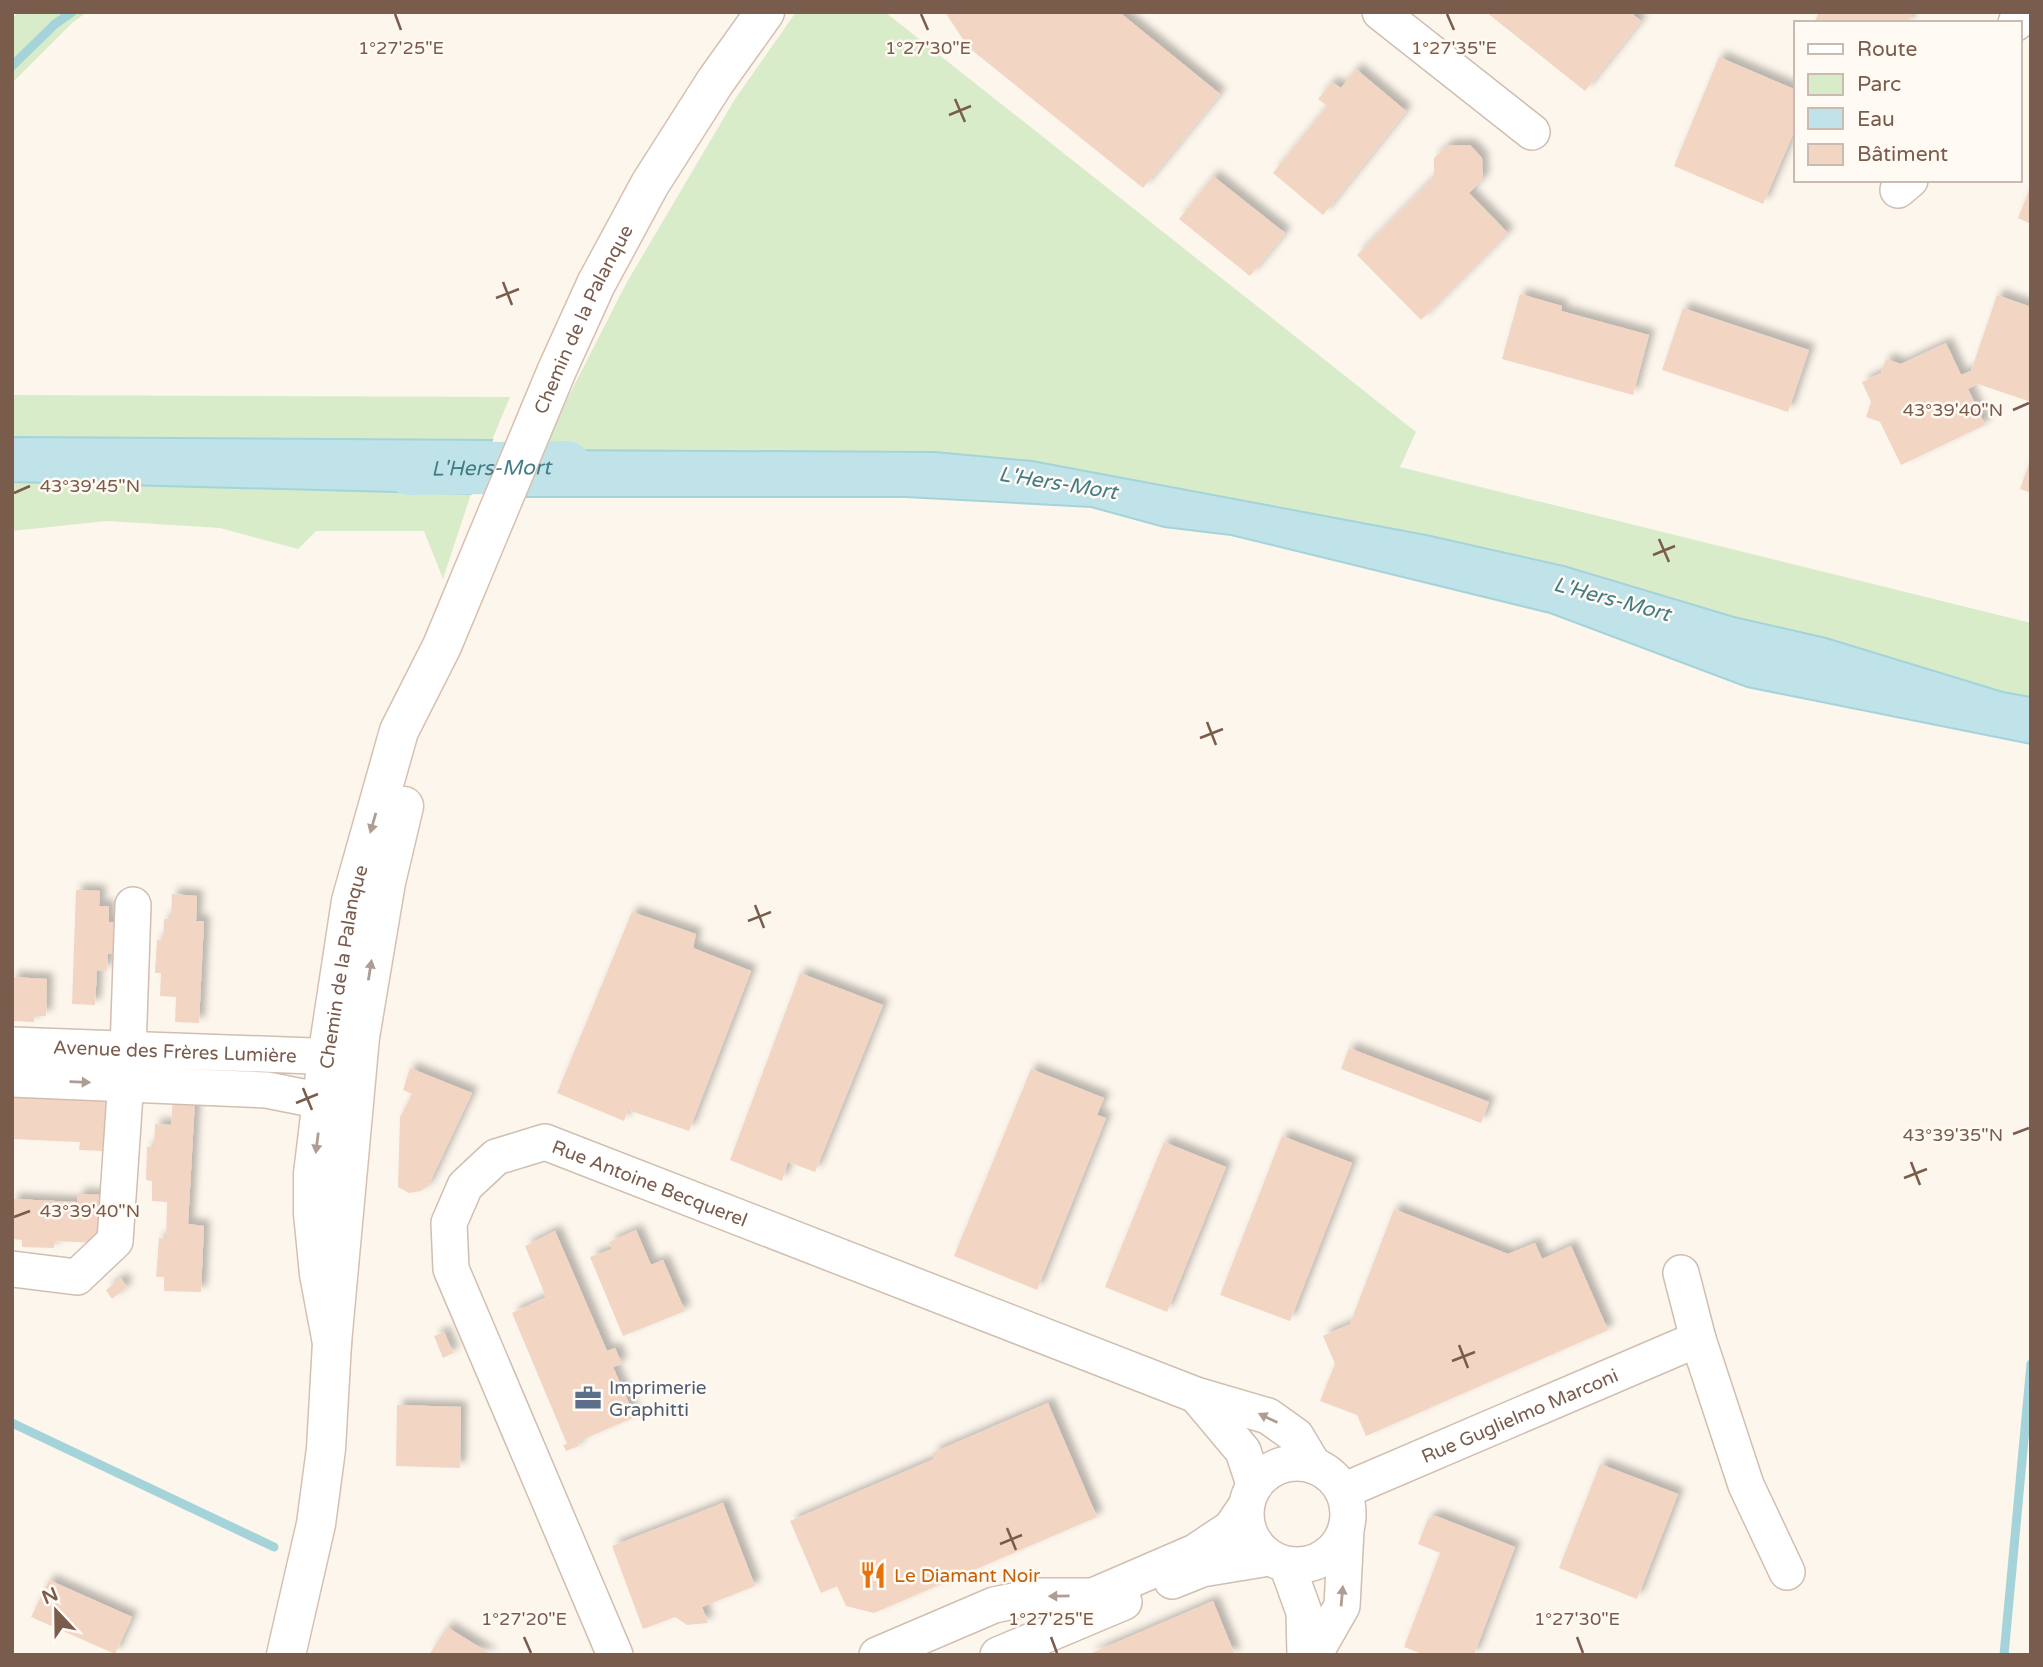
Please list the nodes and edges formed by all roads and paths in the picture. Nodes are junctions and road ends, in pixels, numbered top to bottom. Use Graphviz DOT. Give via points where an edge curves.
graph roads {
  1 [pos="765,12"];
  2 [pos="1380,12"];
  3 [pos="1532,132"];
  4 [pos="133,905"];
  5 [pos="12,1045"];
  6 [pos="128,1050"];
  7 [pos="342,1070"];
  8 [pos="12,1080"];
  9 [pos="126,1084"];
  10 [pos="322,1101"];
  11 [pos="12,1269"];
  12 [pos="1681,1273"];
  13 [pos="1698,1339"];
  14 [pos="332,1343"];
  15 [pos="1196,1395"];
  16 [pos="1314,1465"];
  17 [pos="1343,1491"];
  18 [pos="1250,1495"];
  19 [pos="1346,1530"];
  20 [pos="1278,1561"];
  21 [pos="1787,1572"];
  22 [pos="302,1591"];
  23 [pos="286,1655"];
  24 [pos="311,1655"];
  25 [pos="615,1655"];
  26 [pos="877,1655"];
  27 [pos="998,1655"];
  28 [pos="1305,1655"];
  29 [pos="1314,1655"];
  1 -- 7 [label="street, Chemin de la Palanque" via="650,184 596,284 442,646"];
  2 -- 3 [label="street"];
  4 -- 6 [label="street"];
  5 -- 6 [label="street, Avenue des Frères Lumière"];
  6 -- 7 [label="street, Avenue des Frères Lumière" via="313,1056"];
  6 -- 9 [label="street"];
  7 -- 10 [label="street, Chemin de la Palanque"];
  7 -- 14 [label="street, Chemin de la Palanque"];
  8 -- 9 [label="street, Avenue des Frères Lumière, one-way"];
  9 -- 10 [label="street, Avenue des Frères Lumière" via="267,1090"];
  9 -- 11 [label="street" via="115,1241 77,1278"];
  10 -- 14 [label="street, Chemin de la Palanque, one-way" via="313,1213 318,1274"];
  12 -- 13 [label="street"];
  13 -- 17 [label="street, Rue Guglielmo Marconi"];
  13 -- 21 [label="street" via="1746,1485"];
  14 -- 22 [label="street, Chemin de la Palanque" via="326,1449"];
  16 -- 15 [label="street, Rue Antoine Becquerel, one-way" via="1296,1436 1268,1416"];
  15 -- 18 [label="street, Rue Antoine Becquerel" via="1243,1451"];
  15 -- 25 [label="street, Rue Antoine Becquerel" via="545,1142 496,1157 465,1186 449,1223 451,1269"];
  16 -- 17 [label="street" via="1331,1475"];
  16 -- 18 [label="street" via="1292,1463 1271,1469"];
  17 -- 19 [label="street" via="1348,1510"];
  18 -- 20 [label="street" via="1250,1535"];
  18 -- 26 [label="street, one-way" via="1231,1528 1195,1552 1093,1596 1038,1596 994,1605"];
  19 -- 20 [label="street" via="1333,1551 1312,1563"];
  29 -- 19 [label="street, one-way" via="1342,1606"];
  20 -- 27 [label="street" via="1202,1569"];
  20 -- 28 [label="street" via="1304,1612"];
  22 -- 23 [label="street, Chemin de la Palanque"];
  22 -- 24 [label="street, Chemin de la Palanque"];
}
